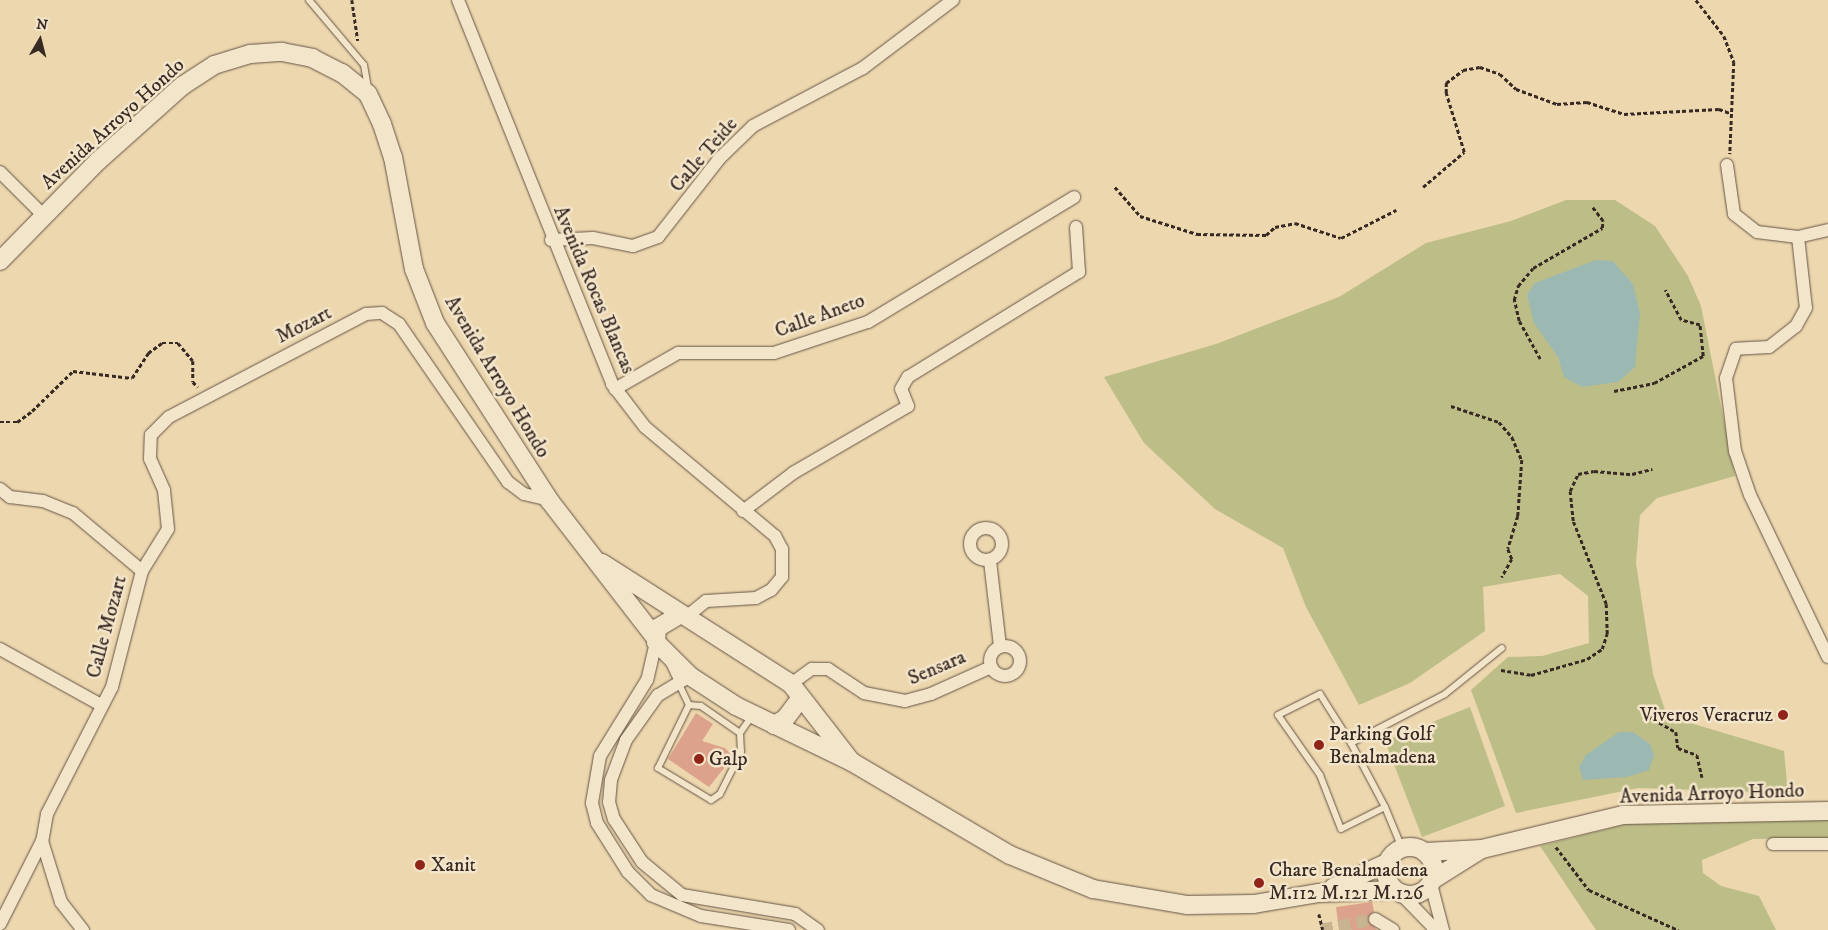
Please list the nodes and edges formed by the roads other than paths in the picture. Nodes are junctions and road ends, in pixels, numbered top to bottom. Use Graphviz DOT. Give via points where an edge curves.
graph roads {
  1 [pos="309,0"];
  2 [pos="458,0"];
  3 [pos="953,0"];
  4 [pos="368,94"];
  5 [pos="1727,165"];
  6 [pos="0,172"];
  7 [pos="1074,197"];
  8 [pos="44,216"];
  9 [pos="1076,227"];
  10 [pos="1828,230"];
  11 [pos="1798,237"];
  12 [pos="551,240"];
  13 [pos="0,261"];
  14 [pos="616,389"];
  15 [pos="0,489"];
  16 [pos="549,500"];
  17 [pos="743,511"];
  18 [pos="593,558"];
  19 [pos="990,561"];
  20 [pos="142,571"];
  21 [pos="682,616"];
  22 [pos="659,644"];
  23 [pos="1000,646"];
  24 [pos="1502,648"];
  25 [pos="0,650"];
  26 [pos="1828,657"];
  27 [pos="991,667"];
  28 [pos="684,680"];
  29 [pos="795,692"];
  30 [pos="689,705"];
  31 [pos="101,706"];
  32 [pos="752,716"];
  33 [pos="774,726"];
  34 [pos="740,733"];
  35 [pos="1350,743"];
  36 [pos="852,762"];
  37 [pos="1385,807"];
  38 [pos="1828,811"];
  39 [pos="42,841"];
  40 [pos="1773,844"];
  41 [pos="1828,844"];
  42 [pos="1402,848"];
  43 [pos="1482,849"];
  44 [pos="1426,852"];
  45 [pos="1387,863"];
  46 [pos="1432,882"];
  47 [pos="1398,892"];
  48 [pos="1319,893"];
  49 [pos="1375,920"];
  50 [pos="0,924"];
  51 [pos="738,926"];
  52 [pos="780,929"];
  53 [pos="83,930"];
  54 [pos="818,930"];
  55 [pos="1392,930"];
  56 [pos="1436,930"];
  57 [pos="1443,930"];
  1 -- 4 [label="lane" via="364,65"];
  2 -- 12 [label="street, Avenida Rocas Blancas"];
  3 -- 12 [label="street, Calle Teide" via="863,68 753,126 720,158 658,237 633,246 593,238"];
  4 -- 8 [label="main road, Avenida Arroyo Hondo" via="342,73 312,58 282,52 250,54 214,65 161,104"];
  4 -- 16 [label="main road, Avenida Arroyo Hondo" via="393,157 414,269 435,323"];
  5 -- 11 [label="street" via="1734,214 1757,232"];
  6 -- 8 [label="street"];
  7 -- 14 [label="street, Calle Aneto" via="868,322 774,353 678,353"];
  8 -- 13 [label="main road, Avenida Arroyo Hondo"];
  9 -- 17 [label="street" via="1079,272 908,377 901,389 908,406 793,473"];
  10 -- 11 [label="street"];
  11 -- 26 [label="street" via="1806,308 1787,336 1770,347 1736,349 1726,378 1735,452 1750,495"];
  12 -- 14 [label="street, Avenida Rocas Blancas"];
  14 -- 17 [label="street, Avenida Rocas Blancas" via="645,427"];
  15 -- 20 [label="street, Calle Mozart" via="10,497 42,501 73,513"];
  16 -- 18 [label="main road, Avenida Arroyo Hondo"];
  16 -- 20 [label="street, Mozart" via="524,494 508,482 399,324 382,313 366,314 169,417 151,435 150,459 164,490 168,529"];
  17 -- 21 [label="street, Avenida Rocas Blancas" via="775,536 782,549 782,577 756,598 706,600"];
  18 -- 21 [label="main road, Avenida Arroyo Hondo"];
  18 -- 22 [label="main road, Avenida Arroyo Hondo"];
  19 -- 23 [label="street"];
  20 -- 31 [label="street, Calle Mozart" via="122,634 116,673"];
  21 -- 22 [label="main road" via="664,620"];
  21 -- 29 [label="main road, Avenida Arroyo Hondo"];
  22 -- 28 [label="main road, Avenida Arroyo Hondo"];
  22 -- 51 [label="street" via="648,680 600,756 592,803 597,823 628,872 652,895 702,916"];
  23 -- 27 [label="street" via="992,652"];
  23 -- 27 [label="street" via="1015,649 1020,667 1003,676"];
  24 -- 35 [label="lane" via="1445,694"];
  25 -- 31 [label="street"];
  27 -- 29 [label="street, Sensara" via="931,694 905,701 864,693 828,669 812,669"];
  28 -- 30 [label="lane"];
  28 -- 32 [label="main road, Avenida Arroyo Hondo"];
  28 -- 54 [label="street" via="658,695 616,761 609,802 614,819 642,862 682,895 795,914"];
  29 -- 33 [label="main road" via="785,719"];
  29 -- 36 [label="main road"];
  30 -- 34 [label="lane" via="701,706"];
  30 -- 34 [label="lane" via="658,768 699,795 711,800 720,794 741,752"];
  31 -- 39 [label="street, Calle Mozart" via="47,814"];
  32 -- 33 [label="main road, Avenida Arroyo Hondo"];
  32 -- 34 [label="lane"];
  33 -- 36 [label="main road"];
  35 -- 37 [label="lane"];
  35 -- 37 [label="lane" via="1320,694 1278,715 1320,775 1341,829"];
  36 -- 48 [label="main road" via="1010,855 1093,889 1188,905 1254,904"];
  37 -- 42 [label="lane"];
  38 -- 43 [label="main road, Avenida Arroyo Hondo" via="1623,816"];
  39 -- 50 [label="street, Calle Mozart"];
  39 -- 53 [label="street" via="61,902"];
  40 -- 41 [label="street"];
  42 -- 44 [label="main road"];
  42 -- 45 [label="main road"];
  43 -- 44 [label="main road, Avenida Arroyo Hondo"];
  43 -- 46 [label="main road, Avenida Arroyo Hondo"];
  44 -- 46 [label="main road" via="1432,860"];
  45 -- 47 [label="main road" via="1387,878"];
  45 -- 48 [label="main road"];
  46 -- 47 [label="main road" via="1412,896"];
  46 -- 57 [label="street"];
  47 -- 48 [label="main road"];
  47 -- 56 [label="street"];
  49 -- 55 [label="street"];
  51 -- 52 [label="street"];
}
